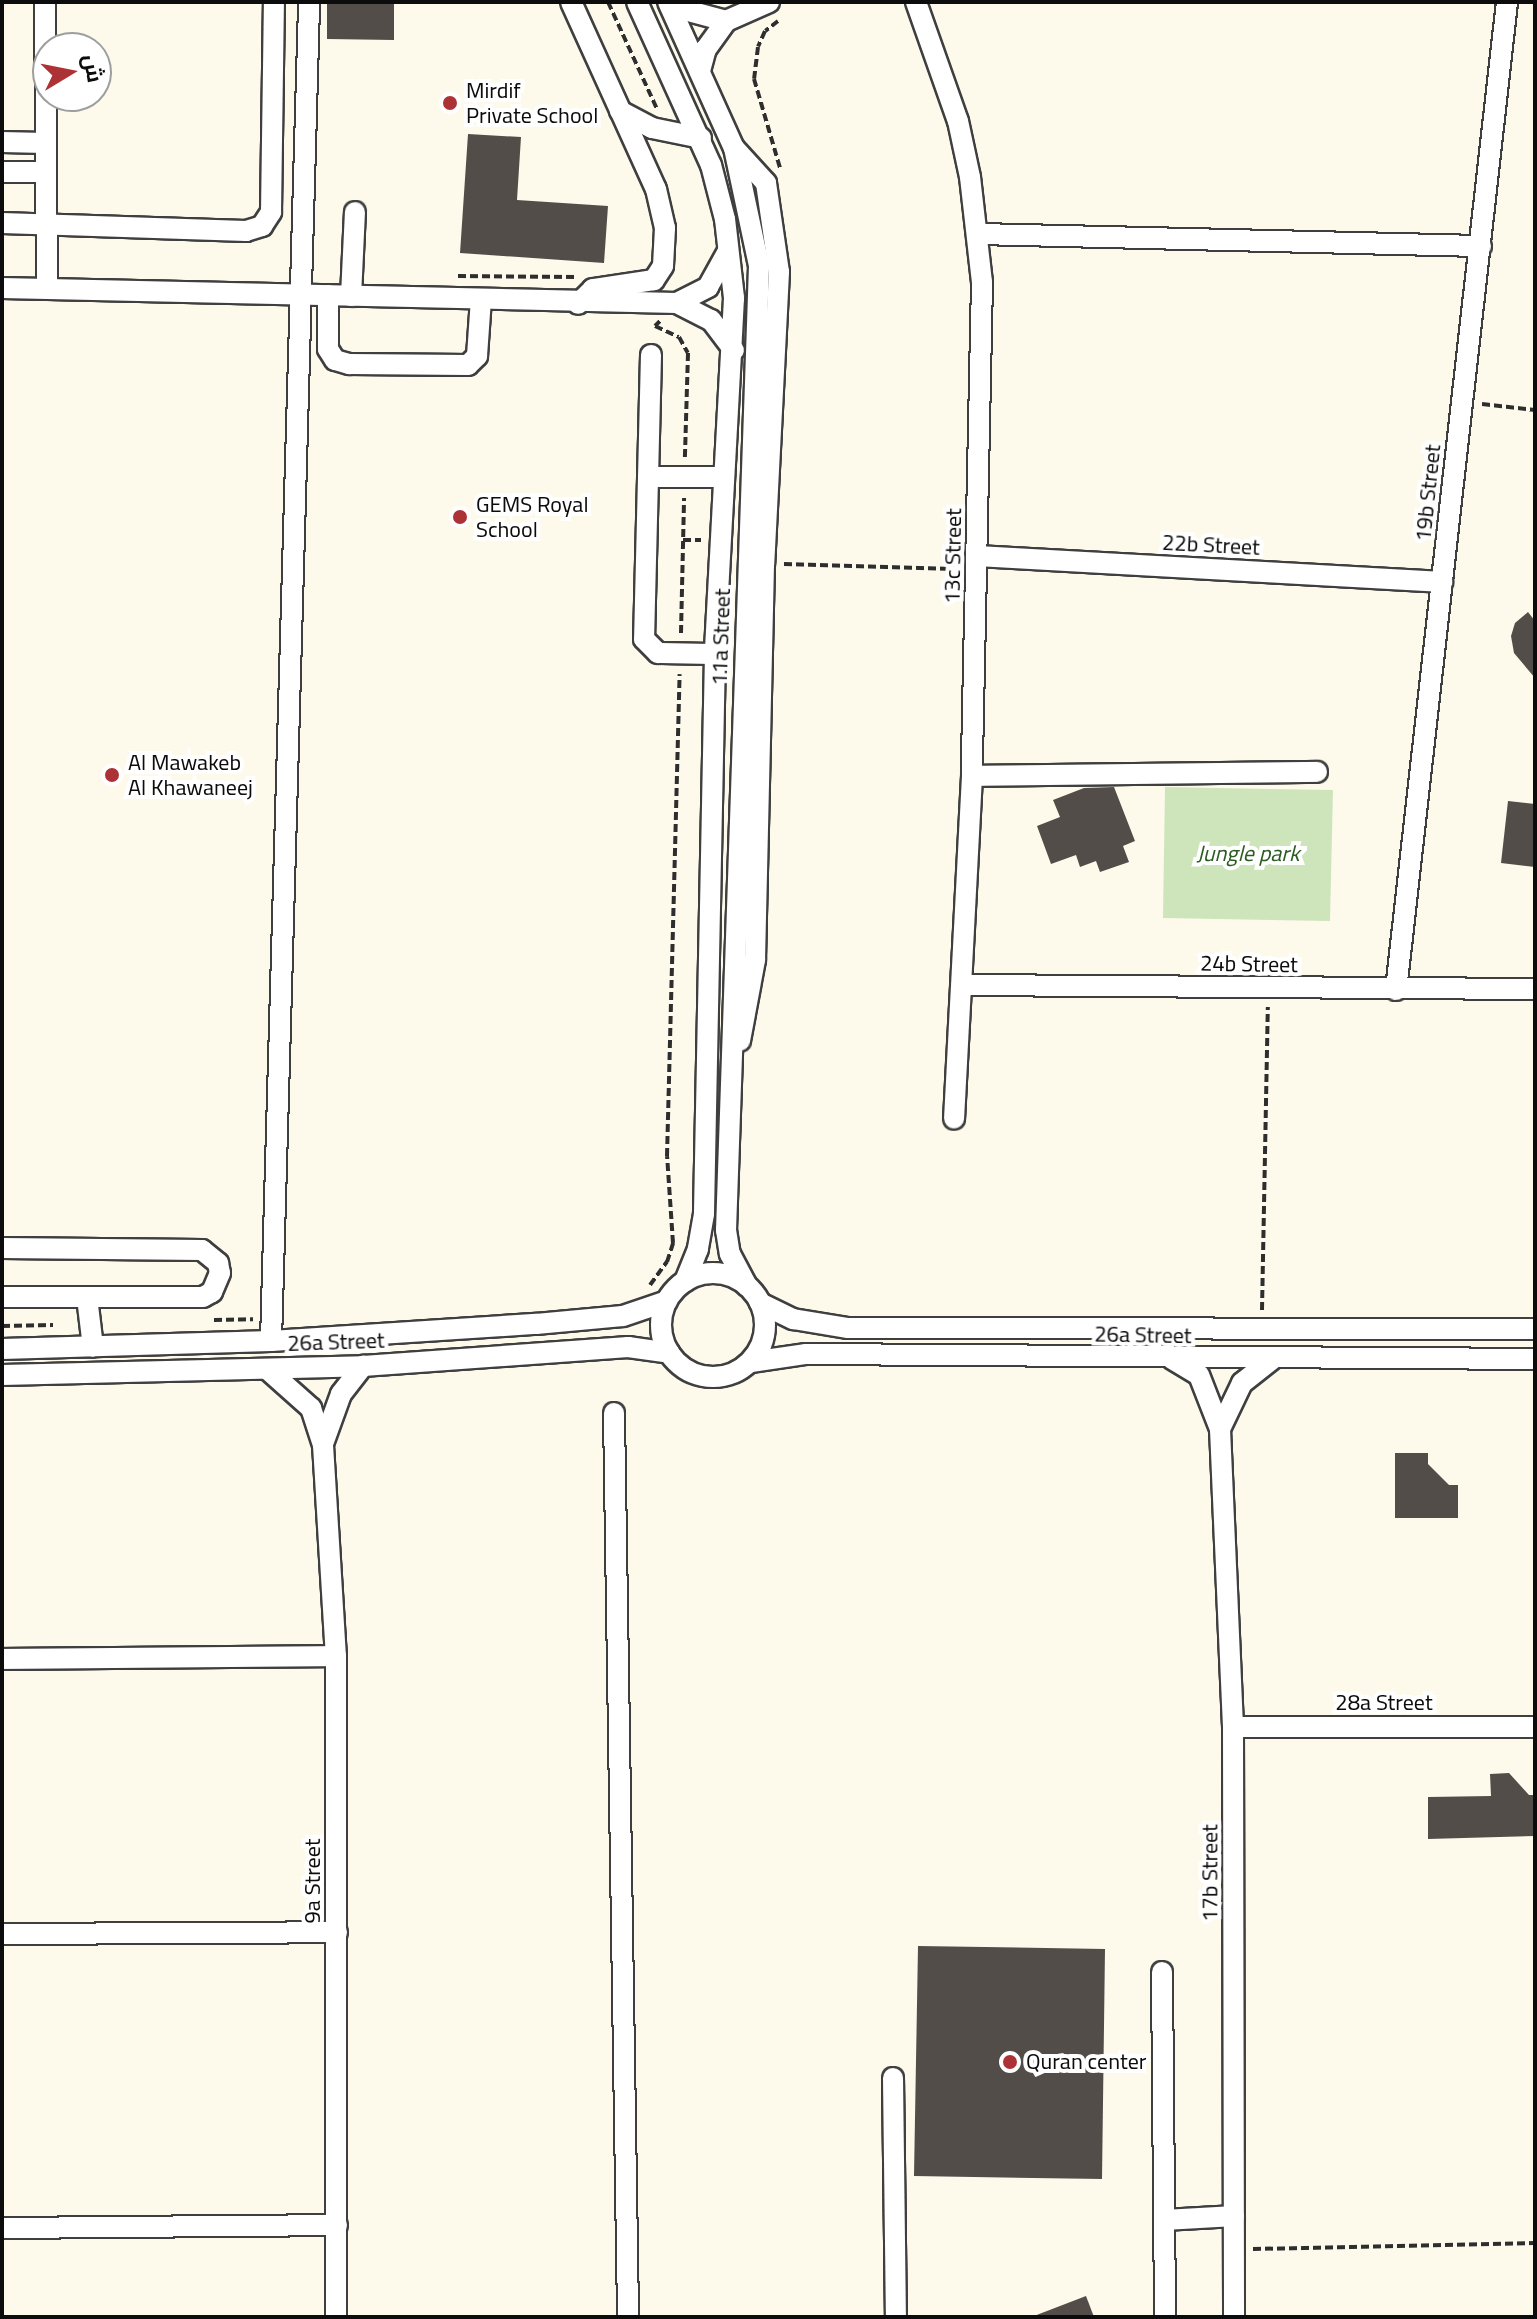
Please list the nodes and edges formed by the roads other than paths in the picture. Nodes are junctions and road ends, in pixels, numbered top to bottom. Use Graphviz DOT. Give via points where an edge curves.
graph roads {
  1 [pos="45,2"];
  2 [pos="274,2"];
  3 [pos="309,2"];
  4 [pos="571,2"];
  5 [pos="637,2"];
  6 [pos="916,2"];
  7 [pos="1507,2"];
  8 [pos="669,4"];
  9 [pos="775,10"];
  10 [pos="726,21"];
  11 [pos="700,71"];
  12 [pos="620,111"];
  13 [pos="701,138"];
  14 [pos="2,142"];
  15 [pos="45,143"];
  16 [pos="734,148"];
  17 [pos="2,172"];
  18 [pos="46,172"];
  19 [pos="355,212"];
  20 [pos="2,223"];
  21 [pos="46,224"];
  22 [pos="978,234"];
  23 [pos="729,246"];
  24 [pos="1481,246"];
  25 [pos="2,288"];
  26 [pos="47,288"];
  27 [pos="301,294"];
  28 [pos="328,295"];
  29 [pos="351,296"];
  30 [pos="481,299"];
  31 [pos="672,303"];
  32 [pos="578,304"];
  33 [pos="734,350"];
  34 [pos="651,355"];
  35 [pos="648,477"];
  36 [pos="723,477"];
  37 [pos="978,556"];
  38 [pos="1442,582"];
  39 [pos="715,654"];
  40 [pos="1317,772"];
  41 [pos="972,776"];
  42 [pos="962,985"];
  43 [pos="1534,989"];
  44 [pos="1396,990"];
  45 [pos="733,1060"];
  46 [pos="954,1119"];
  47 [pos="2,1248"];
  48 [pos="685,1282"];
  49 [pos="754,1295"];
  50 [pos="2,1297"];
  51 [pos="667,1301"];
  52 [pos="93,1309"];
  53 [pos="1535,1329"];
  54 [pos="271,1341"];
  55 [pos="93,1347"];
  56 [pos="2,1349"];
  57 [pos="670,1353"];
  58 [pos="1172,1359"];
  59 [pos="1273,1359"];
  60 [pos="1535,1359"];
  61 [pos="751,1362"];
  62 [pos="363,1366"];
  63 [pos="267,1369"];
  64 [pos="2,1375"];
  65 [pos="614,1413"];
  66 [pos="1220,1429"];
  67 [pos="323,1445"];
  68 [pos="336,1656"];
  69 [pos="2,1659"];
  70 [pos="1233,1727"];
  71 [pos="1535,1727"];
  72 [pos="337,1932"];
  73 [pos="2,1934"];
  74 [pos="1162,1972"];
  75 [pos="893,2078"];
  76 [pos="1234,2216"];
  77 [pos="1165,2220"];
  78 [pos="337,2225"];
  79 [pos="2,2228"];
  80 [pos="336,2317"];
  81 [pos="628,2317"];
  82 [pos="896,2317"];
  83 [pos="1165,2317"];
  84 [pos="1234,2317"];
  1 -- 15 [label="street"];
  2 -- 21 [label="street" via="271,212 262,226 246,231"];
  3 -- 27 [label="street"];
  4 -- 12 [label="street"];
  5 -- 13 [label="street, 11a Street"];
  6 -- 22 [label="street, 13c Street" via="958,121"];
  7 -- 24 [label="street, 19b Street"];
  8 -- 10 [label="street"];
  8 -- 11 [label="street, 11a Street"];
  9 -- 10 [label="street"];
  10 -- 11 [label="street" via="706,49"];
  11 -- 16 [label="street, 11a Street"];
  12 -- 13 [label="street" via="669,134"];
  12 -- 32 [label="street" via="660,201 663,266 648,283 593,289"];
  13 -- 23 [label="street, 11a Street" via="719,191"];
  14 -- 15 [label="street"];
  15 -- 18 [label="street"];
  16 -- 45 [label="street, 11a Street" via="751,207 761,297"];
  16 -- 45 [label="street" via="766,183 779,287 764,564 755,960 746,1021"];
  17 -- 18 [label="street"];
  18 -- 21 [label="street"];
  19 -- 29 [label="street"];
  20 -- 21 [label="street"];
  21 -- 26 [label="street"];
  22 -- 24 [label="street"];
  22 -- 37 [label="street, 13c Street"];
  23 -- 31 [label="street" via="708,287"];
  23 -- 33 [label="street, 11a Street"];
  24 -- 38 [label="street, 19b Street"];
  25 -- 26 [label="street"];
  26 -- 27 [label="street"];
  27 -- 28 [label="street"];
  27 -- 54 [label="street"];
  28 -- 29 [label="street"];
  28 -- 30 [label="street" via="328,349 335,360 349,364 468,365 477,356"];
  29 -- 30 [label="street"];
  30 -- 32 [label="street"];
  31 -- 32 [label="street"];
  31 -- 33 [label="street" via="711,320"];
  33 -- 36 [label="street, 11a Street"];
  34 -- 35 [label="street"];
  35 -- 36 [label="street"];
  35 -- 39 [label="street" via="644,639 652,651"];
  36 -- 39 [label="street, 11a Street"];
  37 -- 38 [label="street, 22b Street"];
  37 -- 41 [label="street, 13c Street"];
  38 -- 44 [label="street, 19b Street"];
  39 -- 48 [label="street, 11a Street" via="704,1214"];
  40 -- 41 [label="street"];
  41 -- 42 [label="street, 13c Street"];
  42 -- 44 [label="street, 24b Street"];
  42 -- 46 [label="street, 13c Street"];
  43 -- 44 [label="street, 24b Street"];
  45 -- 49 [label="street, 11a Street" via="726,1230 730,1254"];
  47 -- 52 [label="street" via="192,1249 212,1255 218,1263 218,1283 203,1297"];
  48 -- 49 [label="street" via="723,1274"];
  48 -- 51 [label="street"];
  49 -- 53 [label="street, 26a Street" via="793,1319 829,1327"];
  49 -- 61 [label="street" via="763,1340"];
  50 -- 52 [label="street"];
  51 -- 54 [label="street, 26a Street" via="623,1316"];
  51 -- 57 [label="street" via="662,1328"];
  52 -- 55 [label="street"];
  54 -- 55 [label="street, 26a Street"];
  55 -- 56 [label="street, 26a Street"];
  57 -- 61 [label="street" via="701,1376 728,1375"];
  57 -- 62 [label="street, 26a Street" via="628,1347"];
  58 -- 59 [label="street, 26a Street"];
  58 -- 61 [label="street, 26a Street" via="806,1354"];
  58 -- 66 [label="street, 17b Street" via="1199,1375"];
  59 -- 60 [label="street, 26a Street"];
  59 -- 66 [label="street, 17b Street" via="1242,1383"];
  62 -- 63 [label="street, 26a Street"];
  62 -- 67 [label="street, 9a Street" via="333,1410"];
  63 -- 64 [label="street, 26a Street"];
  63 -- 67 [label="street, 9a Street" via="311,1408"];
  65 -- 81 [label="street"];
  66 -- 70 [label="street, 17b Street"];
  67 -- 68 [label="street, 9a Street"];
  68 -- 69 [label="street"];
  68 -- 72 [label="street, 9a Street"];
  70 -- 71 [label="street, 28a Street"];
  70 -- 76 [label="street, 17b Street"];
  72 -- 73 [label="street"];
  72 -- 78 [label="street, 9a Street"];
  74 -- 77 [label="street"];
  75 -- 82 [label="street"];
  76 -- 77 [label="street"];
  76 -- 84 [label="street, 17b Street"];
  77 -- 83 [label="street"];
  78 -- 79 [label="street"];
  78 -- 80 [label="street, 9a Street"];
}
